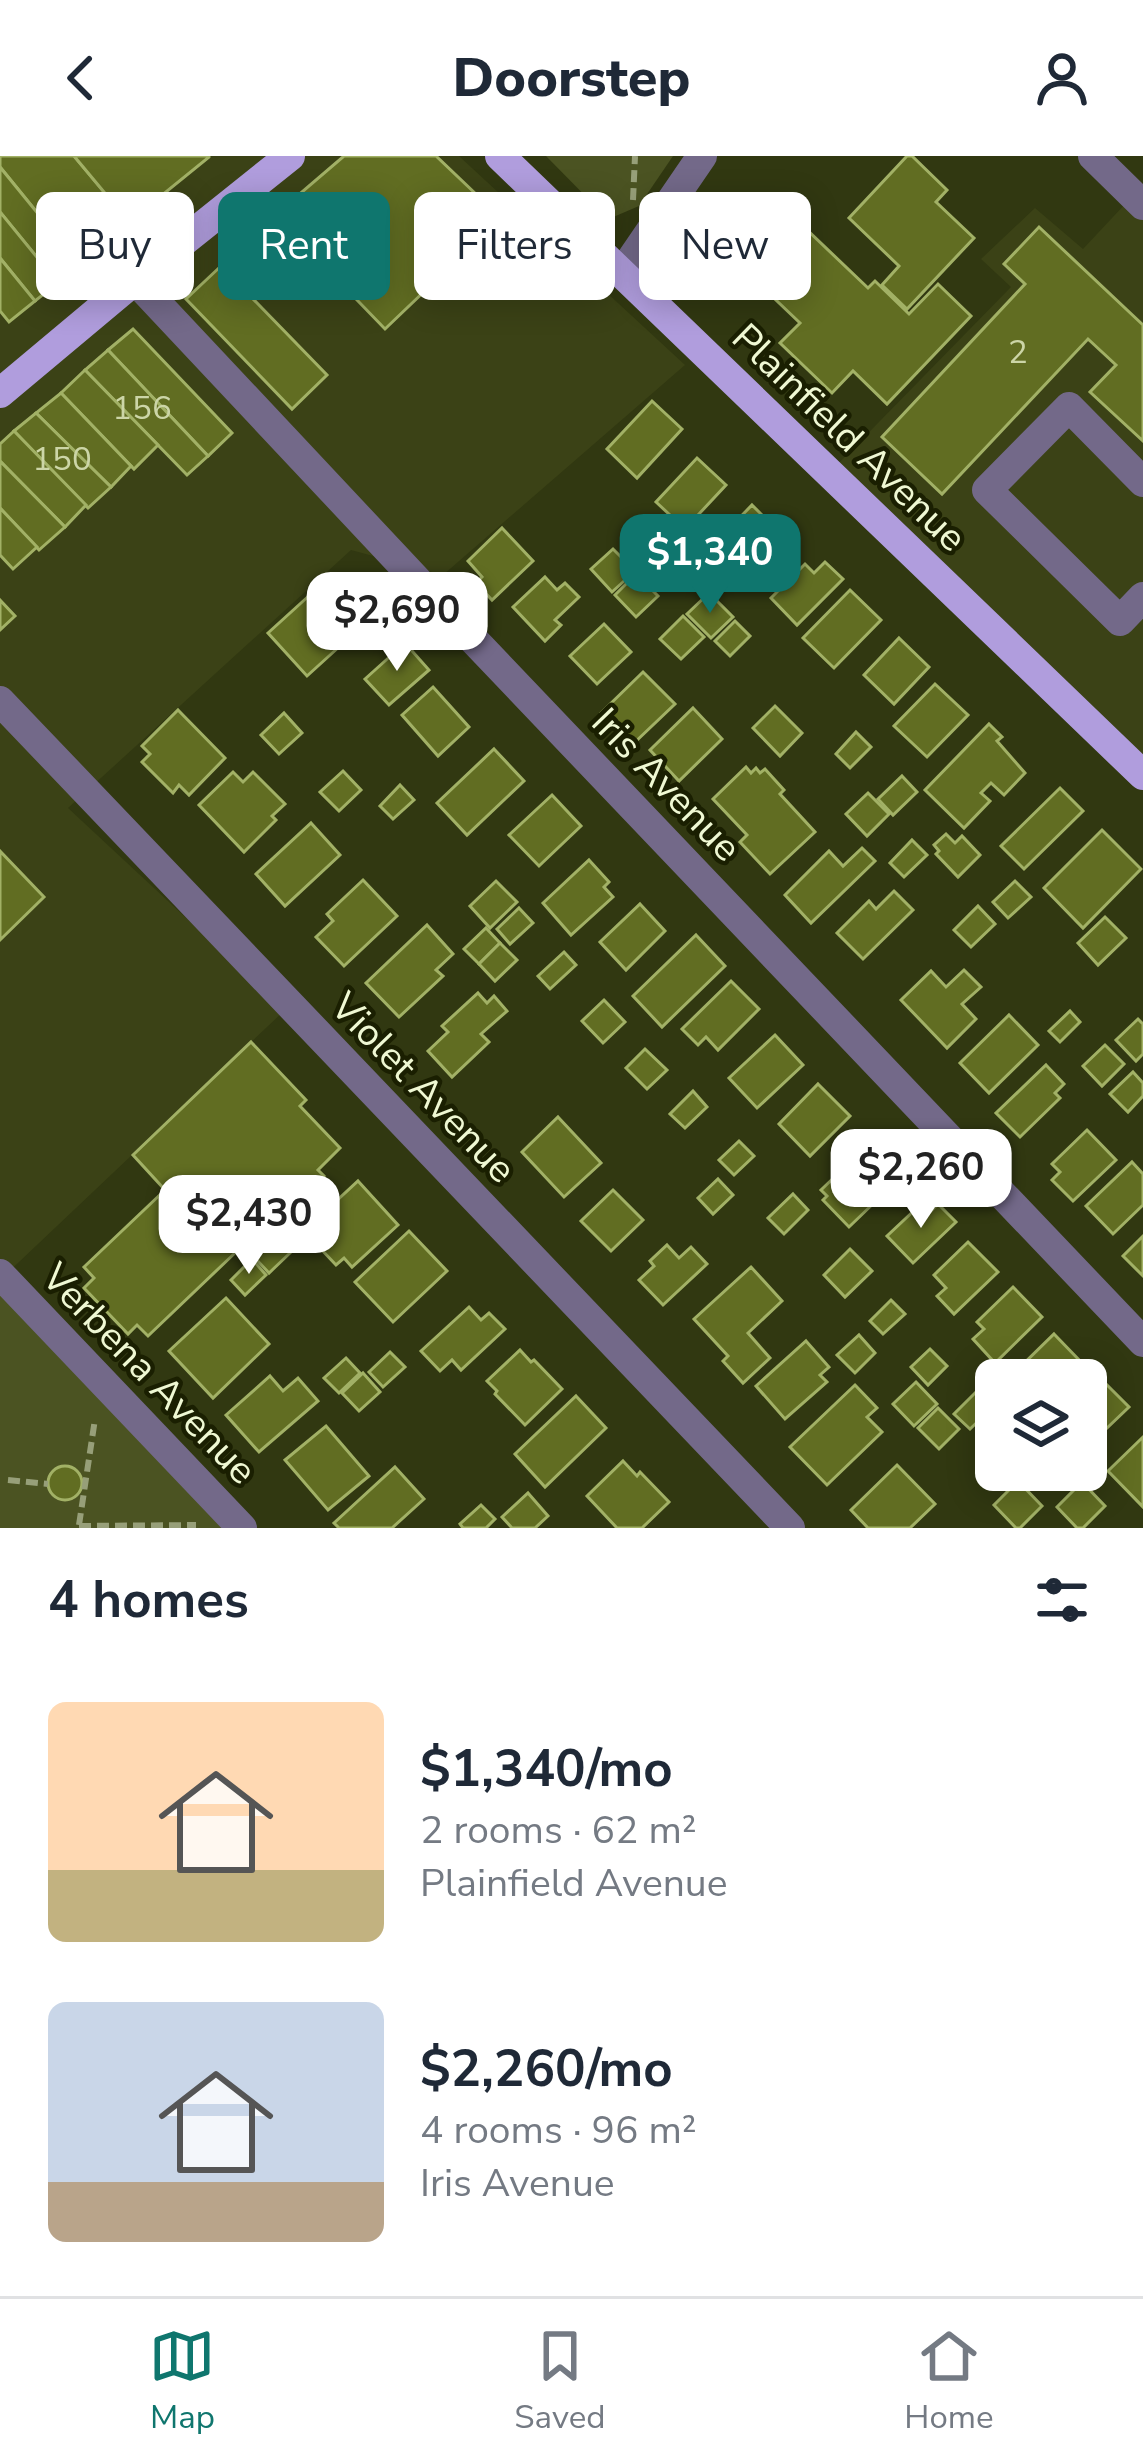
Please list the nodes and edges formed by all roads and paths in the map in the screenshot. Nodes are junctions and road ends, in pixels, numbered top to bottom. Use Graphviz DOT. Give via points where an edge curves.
graph roads {
  1 [pos="290,156"];
  2 [pos="500,156"];
  3 [pos="634,156"];
  4 [pos="702,156"];
  5 [pos="1093,156"];
  6 [pos="1143,206"];
  7 [pos="632,215"];
  8 [pos="194,233"];
  9 [pos="622,273"];
  10 [pos="111,300"];
  11 [pos="154,300"];
  12 [pos="0,393"];
  13 [pos="1143,482"];
  14 [pos="1143,597"];
  15 [pos="0,701"];
  16 [pos="1143,776"];
  17 [pos="0,1274"];
  18 [pos="1143,1342"];
  19 [pos="101,1379"];
  20 [pos="8,1480"];
  21 [pos="48,1484"];
  22 [pos="241,1526"];
  23 [pos="78,1527"];
  24 [pos="790,1528"];
  1 -- 8 [label="main road"];
  2 -- 9 [label="main road, Plainfield Avenue"];
  3 -- 7 [label="path"];
  4 -- 9 [label="street"];
  5 -- 6 [label="street"];
  9 -- 16 [label="main road, Plainfield Avenue"];
  10 -- 12 [label="main road"];
  11 -- 18 [label="street, Iris Avenue"];
  13 -- 14 [label="street" via="1069,407 987,490 1120,621"];
  15 -- 24 [label="street, Violet Avenue"];
  17 -- 19 [label="street, Verbena Avenue"];
  19 -- 22 [label="street, Verbena Avenue"];
  19 -- 23 [label="path"];
  20 -- 21 [label="path"];
  22 -- 23 [label="path"];
}
